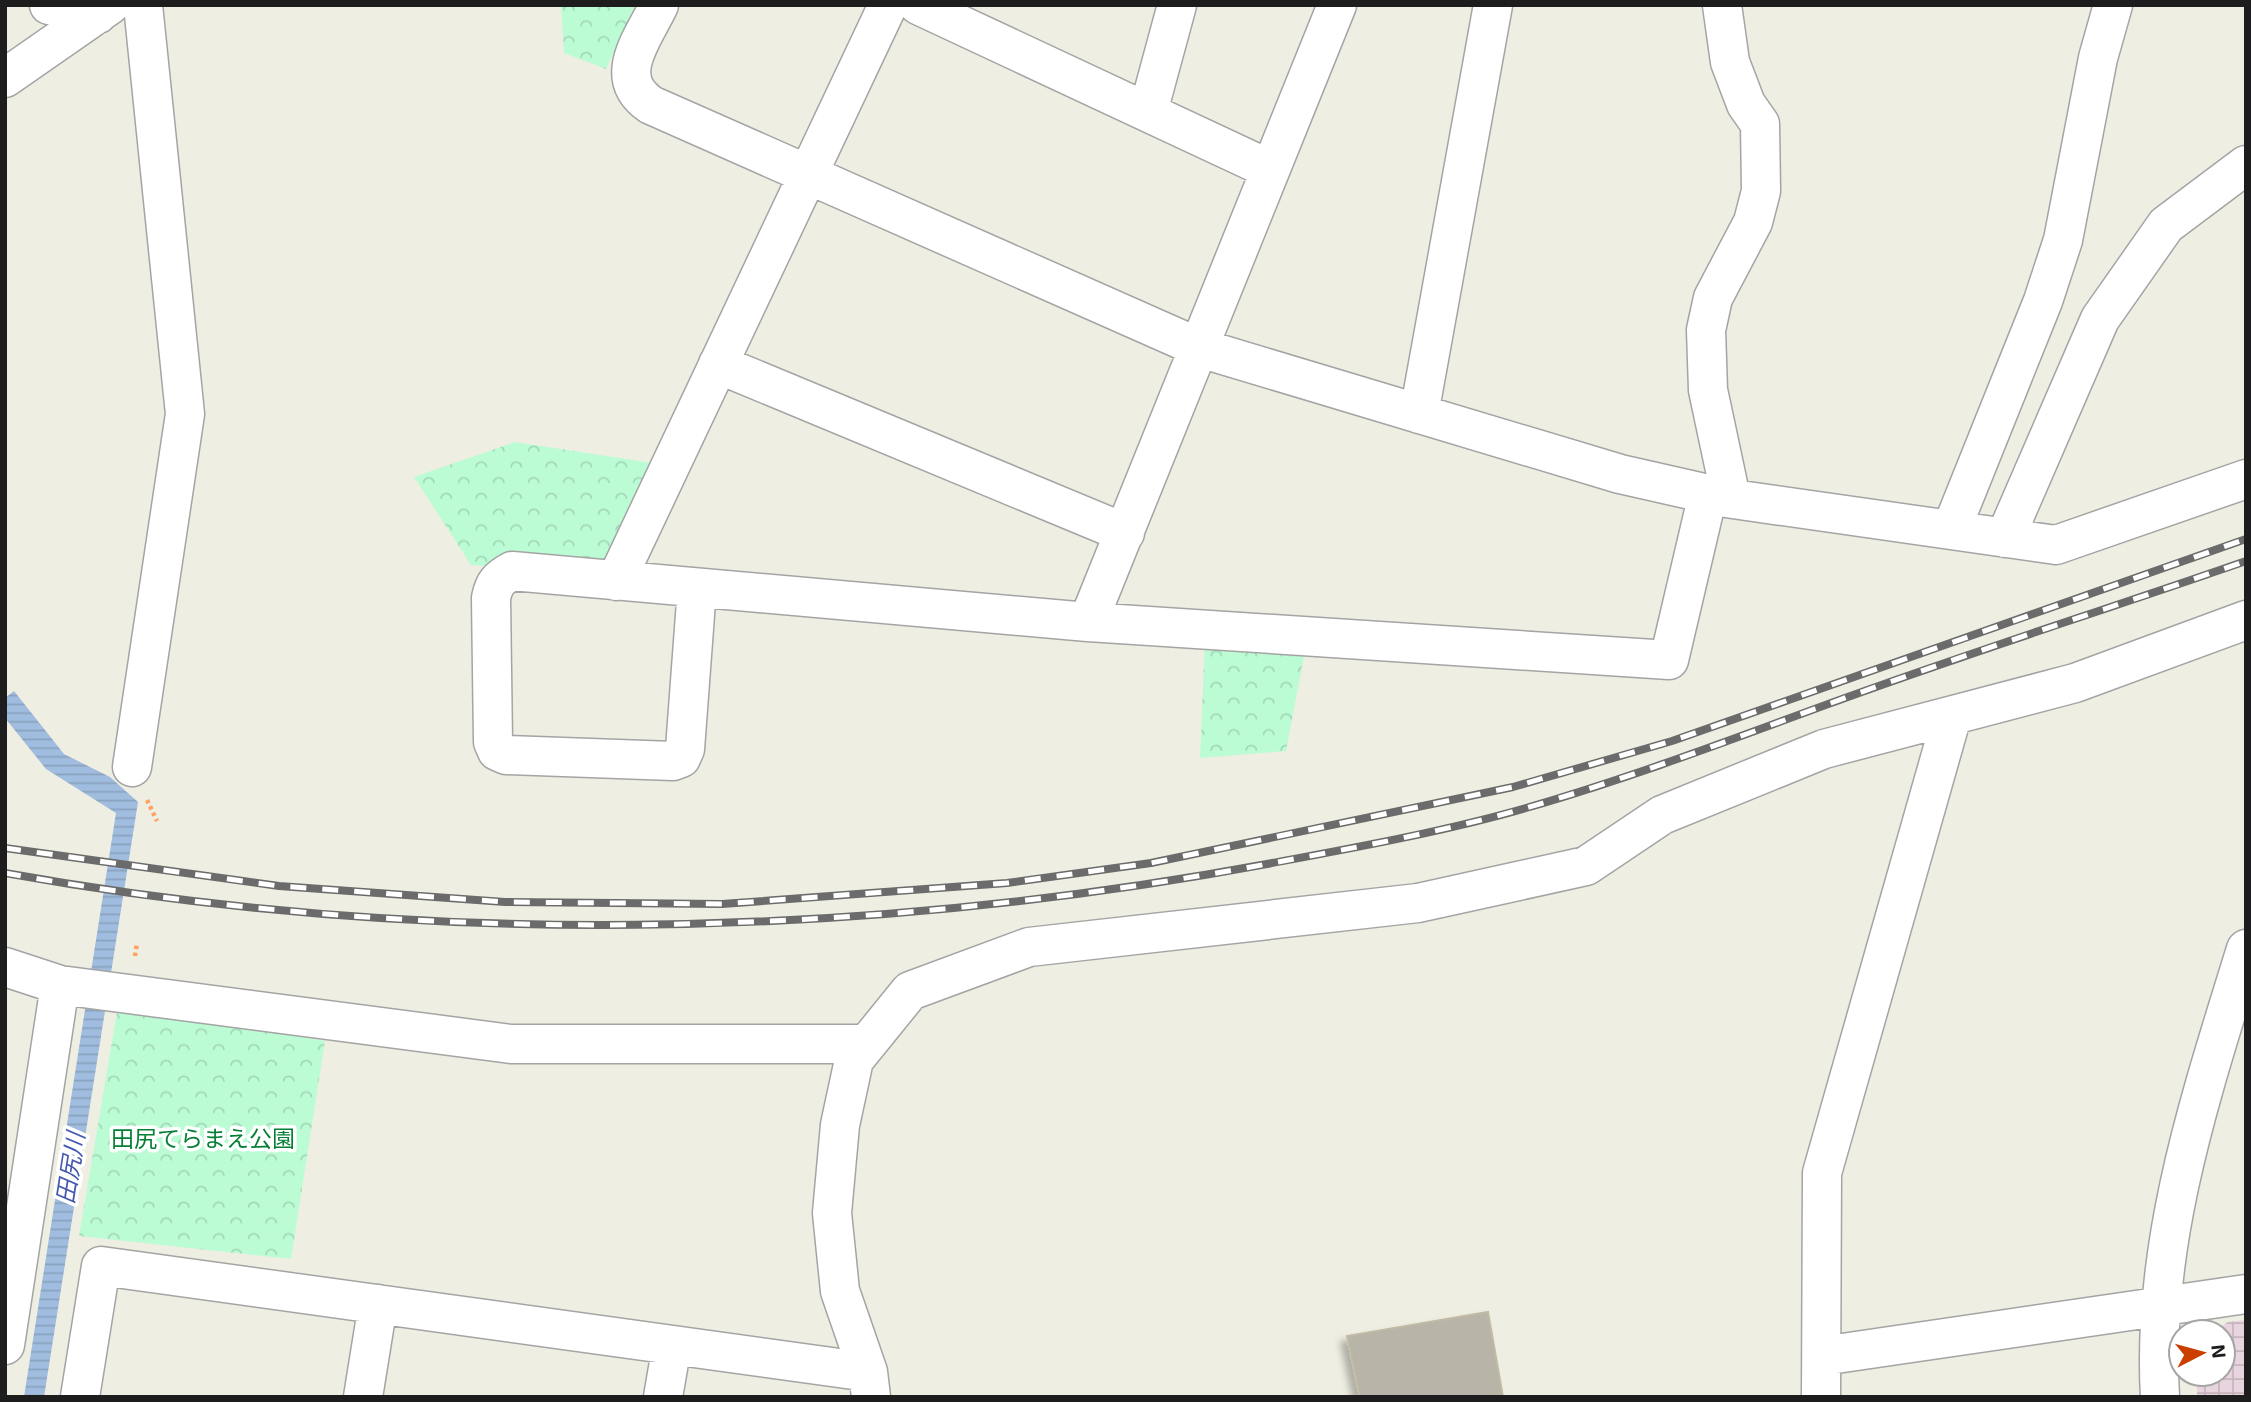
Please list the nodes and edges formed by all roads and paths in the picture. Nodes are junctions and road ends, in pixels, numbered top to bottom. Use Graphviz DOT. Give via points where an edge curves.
graph roads {
  1 [pos="49,5"];
  2 [pos="143,5"];
  3 [pos="659,5"];
  4 [pos="888,5"];
  5 [pos="918,5"];
  6 [pos="1177,5"];
  7 [pos="1337,5"];
  8 [pos="1493,5"];
  9 [pos="1722,5"];
  10 [pos="2113,5"];
  11 [pos="104,10"];
  12 [pos="5,78"];
  13 [pos="1148,112"];
  14 [pos="2246,165"];
  15 [pos="1269,169"];
  16 [pos="808,175"];
  17 [pos="1200,348"];
  18 [pos="718,364"];
  19 [pos="1419,414"];
  20 [pos="2246,479"];
  21 [pos="1720,496"];
  22 [pos="1951,530"];
  23 [pos="1125,533"];
  24 [pos="2005,538"];
  25 [pos="616,581"];
  26 [pos="697,588"];
  27 [pos="2246,620"];
  28 [pos="1087,622"];
  29 [pos="1952,716"];
  30 [pos="132,767"];
  31 [pos="2246,949"];
  32 [pos="5,967"];
  33 [pos="2240,987"];
  34 [pos="83,988"];
  35 [pos="867,1044"];
  36 [pos="2246,1294"];
  37 [pos="378,1304"];
  38 [pos="2159,1305"];
  39 [pos="5,1345"];
  40 [pos="672,1345"];
  41 [pos="1822,1356"];
  42 [pos="869,1384"];
  43 [pos="80,1397"];
  44 [pos="363,1397"];
  45 [pos="663,1397"];
  46 [pos="1821,1397"];
  47 [pos="2160,1397"];
  1 -- 11 [label="street"];
  2 -- 30 [label="street" via="185,414"];
  3 -- 16 [label="street" via="632,61 632,88 640,98"];
  4 -- 16 [label="street"];
  5 -- 13 [label="street"];
  6 -- 13 [label="street"];
  7 -- 15 [label="street"];
  8 -- 19 [label="street"];
  9 -- 21 [label="street" via="1730,62 1746,104 1760,124 1761,178 1758,209 1713,298 1706,330"];
  10 -- 22 [label="street" via="2098,58 2063,240"];
  11 -- 12 [label="street"];
  13 -- 15 [label="street"];
  14 -- 24 [label="street" via="2166,225 2100,319"];
  15 -- 17 [label="street"];
  16 -- 17 [label="street"];
  16 -- 18 [label="street"];
  17 -- 19 [label="street"];
  17 -- 23 [label="street"];
  18 -- 23 [label="street"];
  18 -- 25 [label="street"];
  19 -- 21 [label="street" via="1620,474"];
  20 -- 24 [label="street" via="2056,545"];
  21 -- 22 [label="street"];
  21 -- 28 [label="street" via="1669,660"];
  22 -- 24 [label="street"];
  23 -- 28 [label="street"];
  25 -- 26 [label="street"];
  25 -- 26 [label="street" via="512,572 494,584 493,743 497,751 506,755 681,758"];
  26 -- 28 [label="street"];
  27 -- 29 [label="street" via="2075,683"];
  29 -- 35 [label="street" via="1824,749 1662,815 1586,866 1418,903 1029,947 911,991"];
  29 -- 41 [label="street" via="1822,1173"];
  31 -- 33 [label="street"];
  32 -- 34 [label="street"];
  33 -- 38 [label="street" via="2190,1135"];
  34 -- 35 [label="street" via="511,1044"];
  34 -- 39 [label="street"];
  35 -- 42 [label="street" via="854,1060 843,1112 832,1213 840,1290"];
  36 -- 38 [label="street"];
  37 -- 40 [label="street"];
  37 -- 43 [label="street" via="101,1266"];
  37 -- 44 [label="street"];
  38 -- 41 [label="street"];
  38 -- 47 [label="street"];
  40 -- 42 [label="street"];
  40 -- 45 [label="street"];
  41 -- 46 [label="street"];
}
